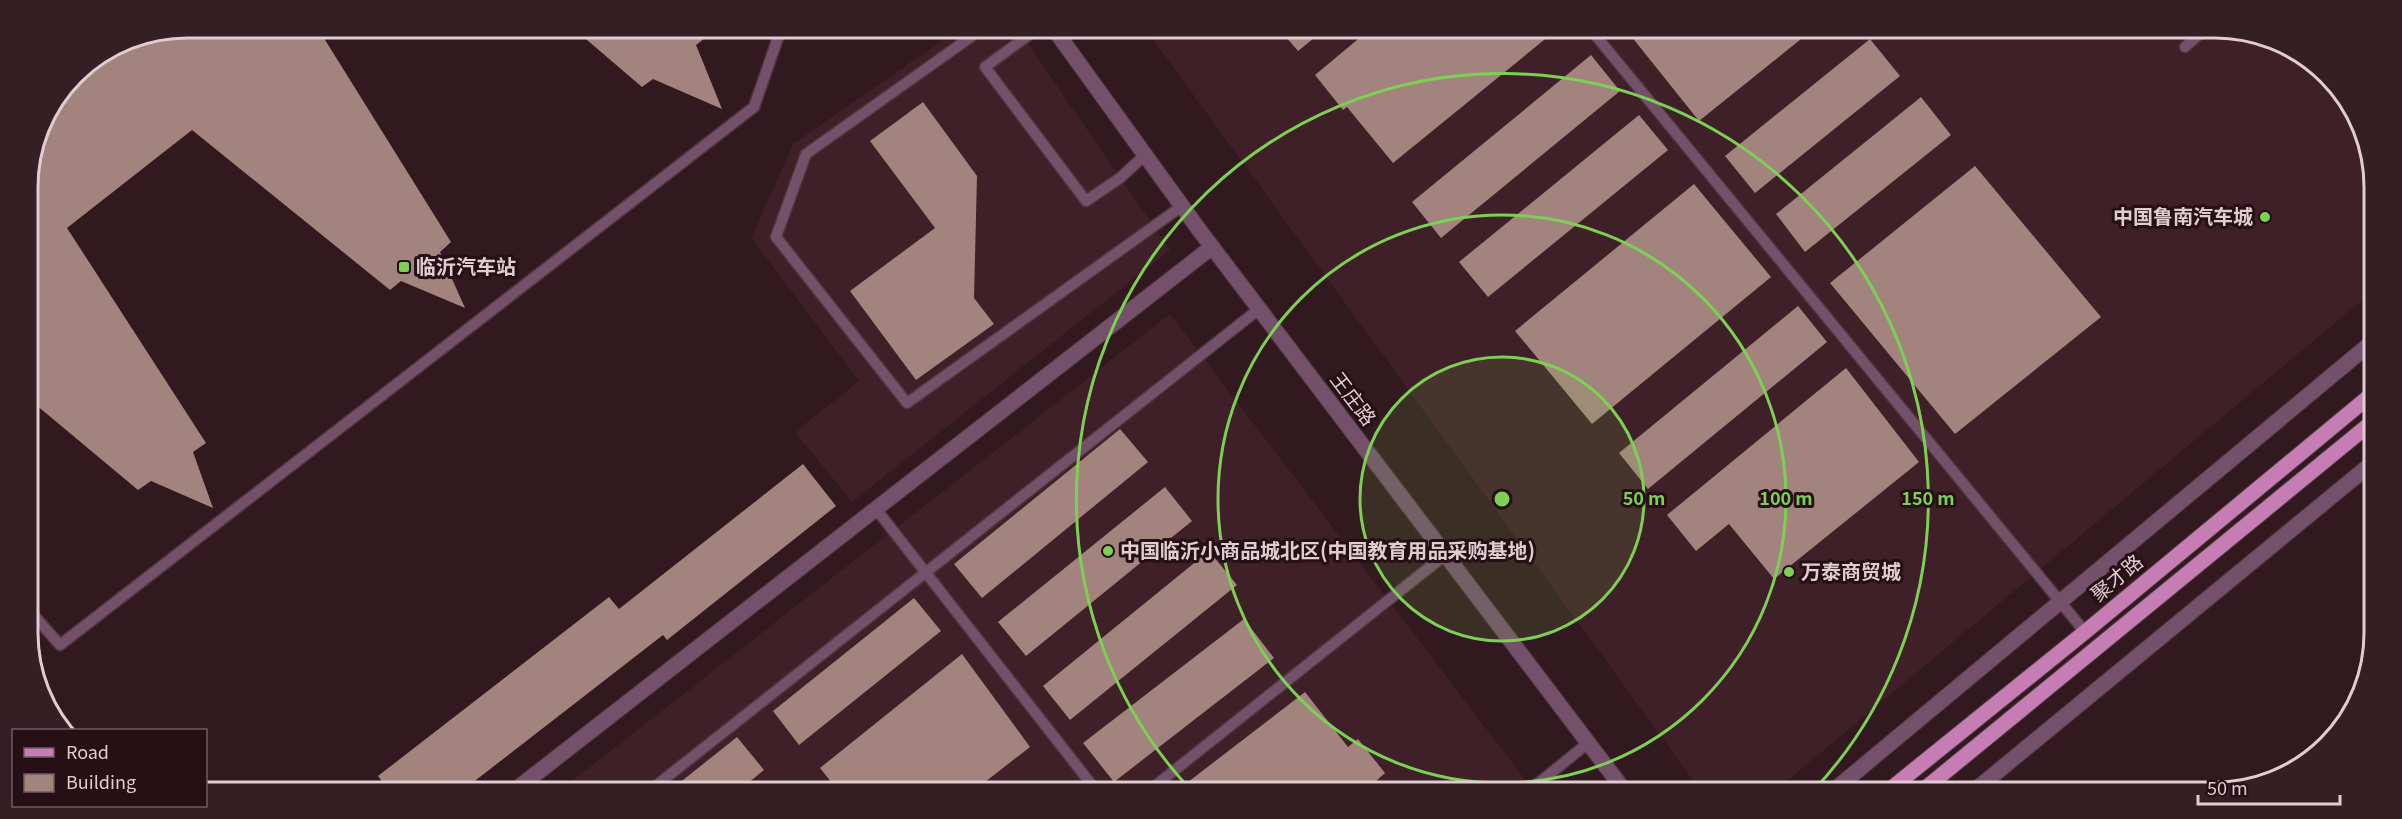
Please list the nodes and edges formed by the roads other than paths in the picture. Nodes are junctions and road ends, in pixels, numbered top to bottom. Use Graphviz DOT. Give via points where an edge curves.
graph roads {
  1 [pos="778,37"];
  2 [pos="971,37"];
  3 [pos="1026,37"];
  4 [pos="1060,37"];
  5 [pos="1597,37"];
  6 [pos="2196,37"];
  7 [pos="2186,46"];
  8 [pos="1145,155"];
  9 [pos="1182,206"];
  10 [pos="1212,247"];
  11 [pos="1259,309"];
  12 [pos="2364,350"];
  13 [pos="2364,401"];
  14 [pos="2364,429"];
  15 [pos="2364,469"];
  16 [pos="876,509"];
  17 [pos="1445,555"];
  18 [pos="926,572"];
  19 [pos="2061,602"];
  20 [pos="38,620"];
  21 [pos="2085,632"];
  22 [pos="1588,743"];
  23 [pos="1541,781"];
  24 [pos="1617,781"];
  25 [pos="1845,781"];
  26 [pos="1900,781"];
  27 [pos="1934,781"];
  28 [pos="1986,781"];
  29 [pos="526,782"];
  30 [pos="661,782"];
  31 [pos="1089,782"];
  32 [pos="1160,782"];
  1 -- 20 [label="lane" via="754,107 60,645"];
  2 -- 9 [label="lane" via="806,154 776,237 907,404"];
  3 -- 8 [label="lane" via="985,67 1086,201"];
  4 -- 8 [label="street, 王庄路"];
  5 -- 19 [label="lane"];
  6 -- 7 [label="lane"];
  8 -- 9 [label="street, 王庄路"];
  9 -- 10 [label="street, 王庄路"];
  10 -- 11 [label="street, 王庄路"];
  10 -- 16 [label="street"];
  11 -- 17 [label="street, 王庄路"];
  11 -- 18 [label="lane"];
  12 -- 19 [label="street"];
  13 -- 21 [label="main road, 聚才路"];
  14 -- 27 [label="main road"];
  15 -- 28 [label="street"];
  16 -- 18 [label="lane"];
  16 -- 29 [label="street"];
  17 -- 22 [label="street, 王庄路"];
  17 -- 32 [label="lane"];
  18 -- 30 [label="lane"];
  18 -- 31 [label="lane"];
  19 -- 21 [label="lane"];
  19 -- 25 [label="street"];
  21 -- 26 [label="main road, 聚才路"];
  22 -- 23 [label="lane"];
  22 -- 24 [label="street, 王庄路"];
}
